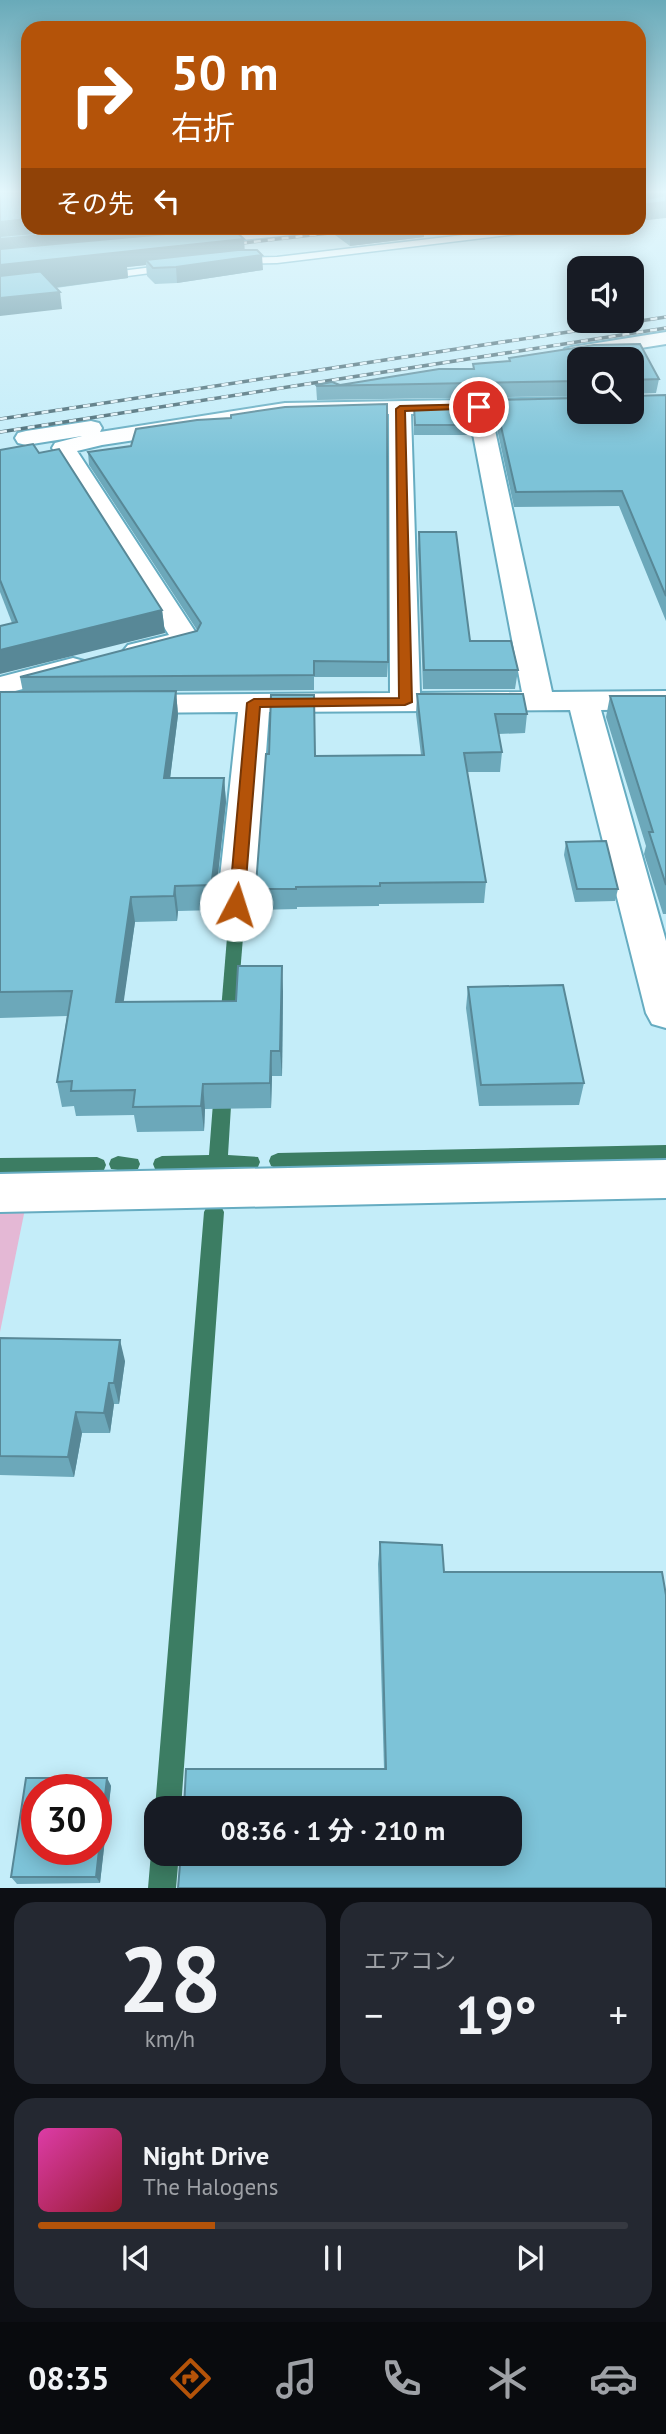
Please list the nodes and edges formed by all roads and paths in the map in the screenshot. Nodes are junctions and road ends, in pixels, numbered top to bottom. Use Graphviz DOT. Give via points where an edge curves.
graph roads {
  1 [pos="666,338"];
  2 [pos="548,357"];
  3 [pos="348,389"];
  4 [pos="286,404"];
  5 [pos="567,404"];
  6 [pos="479,407"];
  7 [pos="400,409"];
  8 [pos="26,438"];
  9 [pos="0,442"];
  10 [pos="63,448"];
  11 [pos="121,655"];
  12 [pos="95,662"];
  13 [pos="0,686"];
  14 [pos="666,700"];
  15 [pos="539,701"];
  16 [pos="583,701"];
  17 [pos="405,702"];
  18 [pos="254,703"];
  19 [pos="40,704"];
  20 [pos="93,704"];
  21 [pos="0,705"];
  22 [pos="236,905"];
  23 [pos="666,1013"];
  24 [pos="666,1179"];
  25 [pos="0,1193"];
  1 -- 2 [label="street"];
  3 -- 4 [label="street"];
  4 -- 7 [label="street"];
  4 -- 8 [label="street"];
  4 -- 10 [label="street"];
  5 -- 6 [label="street"];
  6 -- 7 [label="street"];
  6 -- 15 [label="street"];
  7 -- 17 [label="street"];
  8 -- 9 [label="street"];
  8 -- 10 [label="street" via="52,449"];
  10 -- 11 [label="street" via="186,639"];
  12 -- 13 [label="street"];
  14 -- 16 [label="street"];
  15 -- 16 [label="street"];
  15 -- 17 [label="street"];
  16 -- 23 [label="street"];
  17 -- 18 [label="street"];
  18 -- 20 [label="street"];
  18 -- 22 [label="street"];
  19 -- 21 [label="street"];
  24 -- 25 [label="street"];
}
